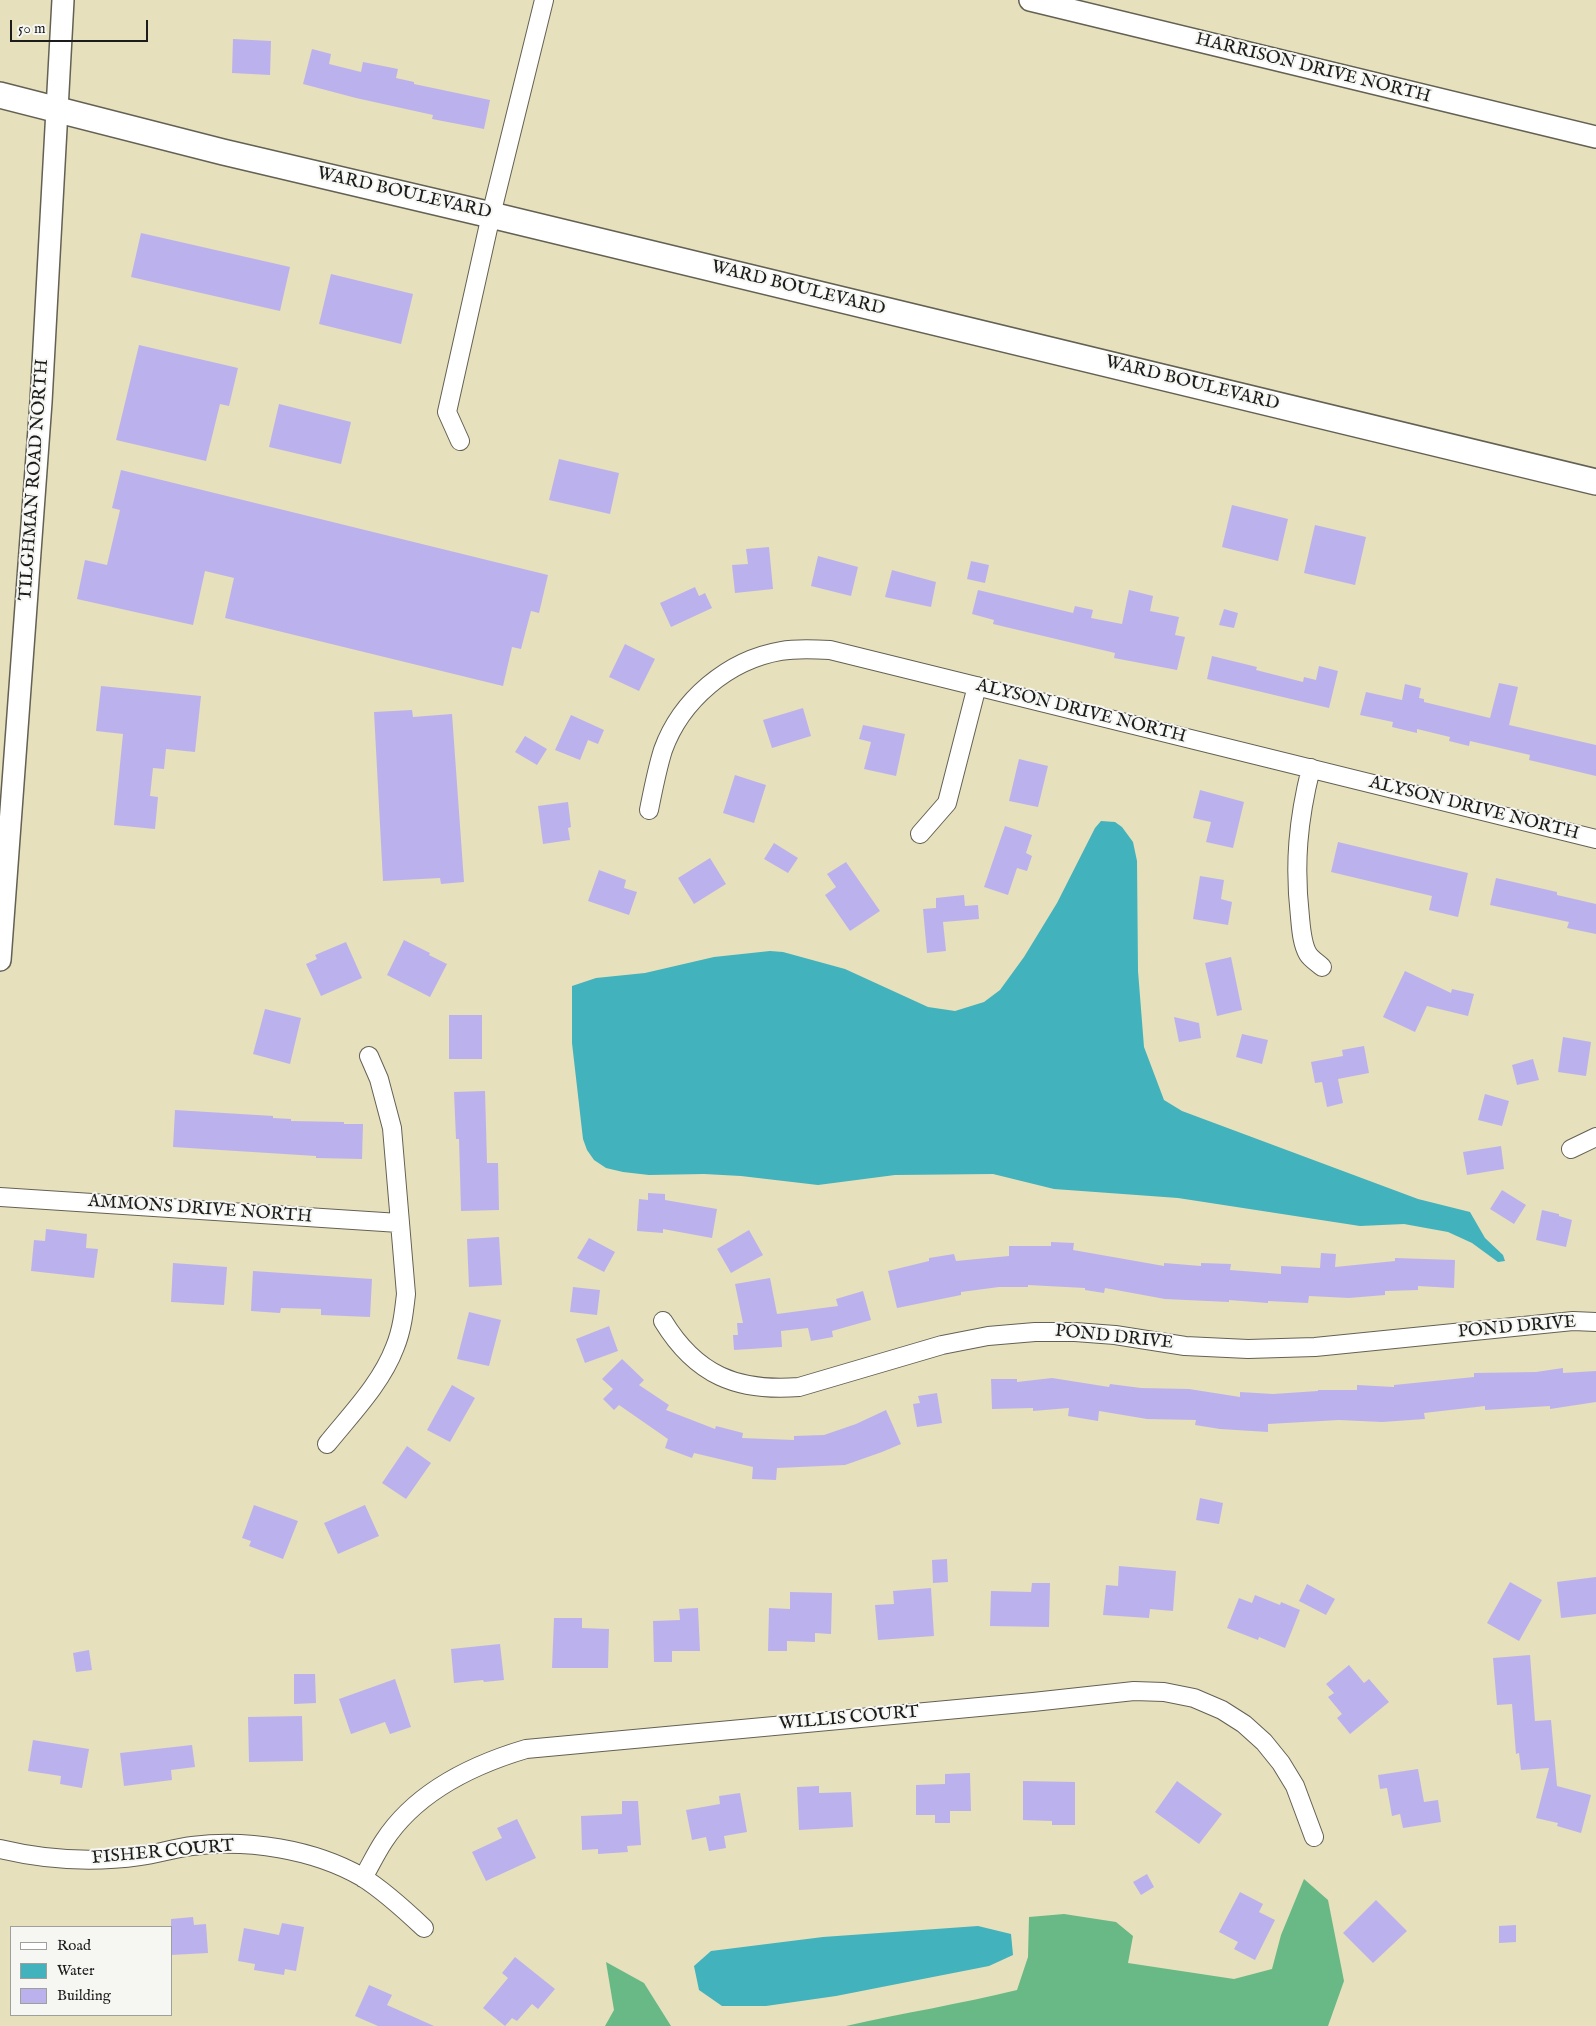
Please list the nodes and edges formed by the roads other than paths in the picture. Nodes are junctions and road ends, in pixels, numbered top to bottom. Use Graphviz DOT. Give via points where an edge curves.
graph roads {
  1 [pos="63,0"];
  2 [pos="544,0"];
  3 [pos="1030,0"];
  4 [pos="0,95"];
  5 [pos="57,110"];
  6 [pos="1596,137"];
  7 [pos="491,215"];
  8 [pos="460,441"];
  9 [pos="1596,482"];
  10 [pos="977,686"];
  11 [pos="1311,768"];
  12 [pos="649,810"];
  13 [pos="920,834"];
  14 [pos="1596,839"];
  15 [pos="0,960"];
  16 [pos="1322,967"];
  17 [pos="369,1056"];
  18 [pos="1596,1137"];
  19 [pos="1571,1148"];
  20 [pos="0,1197"];
  21 [pos="400,1223"];
  22 [pos="663,1321"];
  23 [pos="1596,1322"];
  24 [pos="327,1444"];
  25 [pos="1314,1837"];
  26 [pos="0,1849"];
  27 [pos="363,1878"];
  28 [pos="424,1928"];
  1 -- 5 [label="street, TILGHMAN ROAD NORTH"];
  2 -- 7 [label="street"];
  3 -- 6 [label="street, HARRISON DRIVE NORTH"];
  4 -- 5 [label="main road, WARD BOULEVARD"];
  5 -- 7 [label="main road, WARD BOULEVARD"];
  5 -- 15 [label="street, TILGHMAN ROAD NORTH" via="41,402"];
  7 -- 8 [label="street" via="447,412"];
  7 -- 9 [label="main road, WARD BOULEVARD"];
  10 -- 11 [label="street, ALYSON DRIVE NORTH"];
  10 -- 12 [label="street, ALYSON DRIVE NORTH" via="830,650 807,648 754,658 713,681 674,726 663,751"];
  10 -- 13 [label="street" via="946,803"];
  11 -- 14 [label="street, ALYSON DRIVE NORTH"];
  11 -- 16 [label="street" via="1301,807 1296,850 1297,891 1301,932 1308,955"];
  17 -- 21 [label="street" via="379,1079 392,1128"];
  18 -- 19 [label="street"];
  20 -- 21 [label="street, AMMONS DRIVE NORTH"];
  21 -- 24 [label="street" via="406,1294 403,1321 395,1347 374,1385"];
  22 -- 23 [label="street, POND DRIVE" via="685,1351 712,1372 733,1382 776,1389 799,1388 942,1345 988,1336 1035,1332 1115,1335 1185,1346 1316,1348 1573,1321"];
  25 -- 27 [label="street, WILLIS COURT" via="1295,1786 1281,1763 1244,1724 1194,1698 1134,1691 526,1748 460,1774 432,1792 404,1817 385,1840"];
  26 -- 27 [label="street, FISHER COURT" via="57,1860 101,1860 192,1846 262,1846 334,1864"];
  27 -- 28 [label="street, FISHER COURT"];
}
